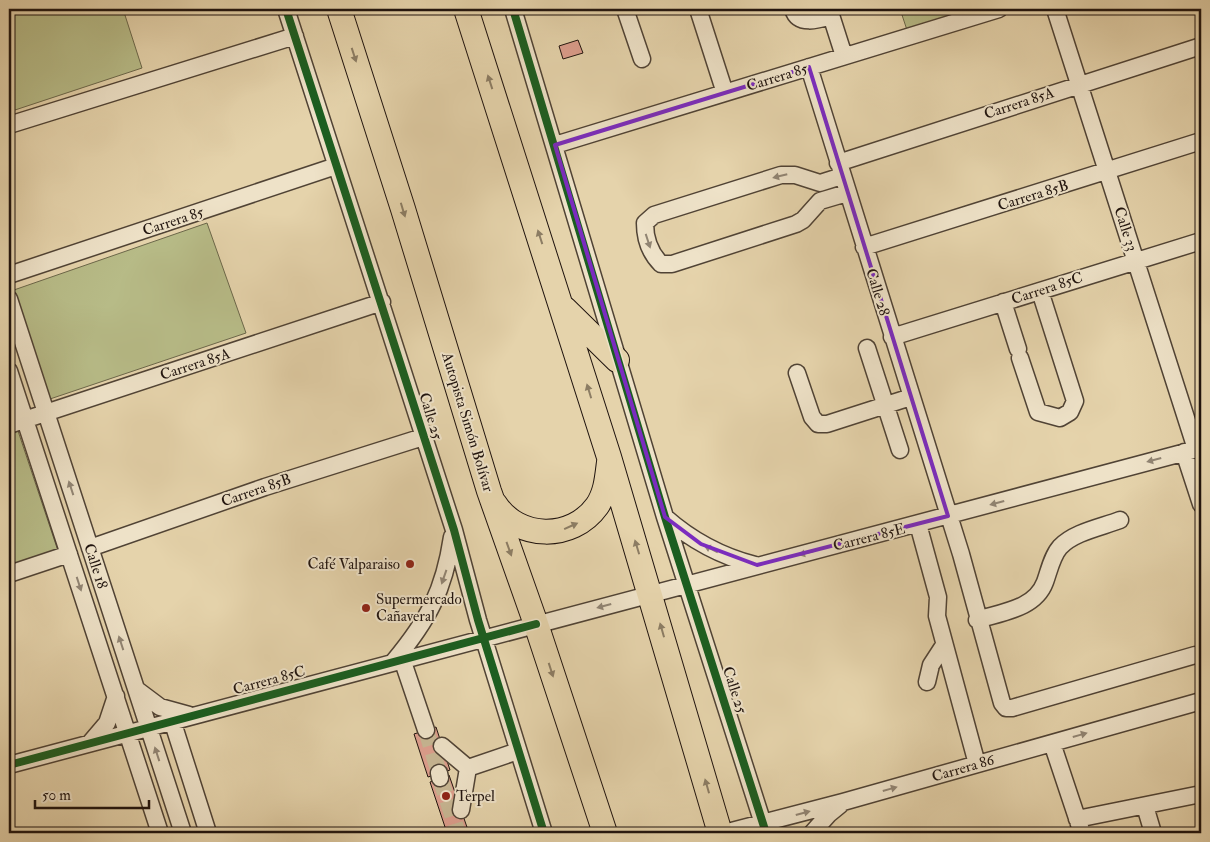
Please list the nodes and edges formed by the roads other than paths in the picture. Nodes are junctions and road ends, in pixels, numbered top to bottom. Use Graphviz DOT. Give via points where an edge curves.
graph roads {
  1 [pos="286,9"];
  2 [pos="339,9"];
  3 [pos="466,9"];
  4 [pos="475,9"];
  5 [pos="513,9"];
  6 [pos="625,9"];
  7 [pos="698,9"];
  8 [pos="793,9"];
  9 [pos="999,9"];
  10 [pos="1055,9"];
  11 [pos="830,12"];
  12 [pos="296,36"];
  13 [pos="1201,46"];
  14 [pos="844,56"];
  15 [pos="482,58"];
  16 [pos="642,59"];
  17 [pos="808,67"];
  18 [pos="1079,84"];
  19 [pos="725,93"];
  20 [pos="9,125"];
  21 [pos="1201,141"];
  22 [pos="555,145"];
  23 [pos="336,166"];
  24 [pos="840,170"];
  25 [pos="1107,171"];
  26 [pos="847,193"];
  27 [pos="1201,241"];
  28 [pos="864,247"];
  29 [pos="1136,260"];
  30 [pos="9,275"];
  31 [pos="1040,291"];
  32 [pos="9,299"];
  33 [pos="382,302"];
  34 [pos="1003,302"];
  35 [pos="562,307"];
  36 [pos="892,337"];
  37 [pos="867,348"];
  38 [pos="617,360"];
  39 [pos="9,371"];
  40 [pos="797,373"];
  41 [pos="911,397"];
  42 [pos="886,405"];
  43 [pos="46,412"];
  44 [pos="25,420"];
  45 [pos="9,425"];
  46 [pos="423,437"];
  47 [pos="900,450"];
  48 [pos="1194,450"];
  49 [pos="609,457"];
  50 [pos="489,491"];
  51 [pos="1201,504"];
  52 [pos="948,516"];
  53 [pos="665,517"];
  54 [pos="1120,520"];
  55 [pos="918,524"];
  56 [pos="454,530"];
  57 [pos="90,548"];
  58 [pos="69,554"];
  59 [pos="757,565"];
  60 [pos="9,574"];
  61 [pos="687,584"];
  62 [pos="651,593"];
  63 [pos="977,620"];
  64 [pos="536,624"];
  65 [pos="483,638"];
  66 [pos="944,645"];
  67 [pos="1195,655"];
  68 [pos="398,660"];
  69 [pos="926,682"];
  70 [pos="136,689"];
  71 [pos="116,696"];
  72 [pos="1201,701"];
  73 [pos="190,715"];
  74 [pos="172,720"];
  75 [pos="148,726"];
  76 [pos="426,730"];
  77 [pos="127,732"];
  78 [pos="90,743"];
  79 [pos="1052,743"];
  80 [pos="442,746"];
  81 [pos="518,751"];
  82 [pos="977,764"];
  83 [pos="9,765"];
  84 [pos="468,768"];
  85 [pos="1201,794"];
  86 [pos="844,802"];
  87 [pos="1145,806"];
  88 [pos="461,810"];
  89 [pos="1080,826"];
  90 [pos="765,829"];
  91 [pos="160,833"];
  92 [pos="183,833"];
  93 [pos="208,833"];
  94 [pos="544,833"];
  95 [pos="605,833"];
  96 [pos="720,833"];
  97 [pos="724,833"];
  98 [pos="812,833"];
  99 [pos="1154,833"];
  1 -- 12 [label="street, Calle 25"];
  2 -- 50 [label="highway, Autopista Simón Bolívar, one-way"];
  3 -- 15 [label="highway"];
  4 -- 15 [label="highway"];
  5 -- 22 [label="street, Calle 25"];
  6 -- 16 [label="street"];
  7 -- 19 [label="street"];
  8 -- 11 [label="street" via="794,14 803,20 818,20"];
  9 -- 14 [label="street, Carrera 85"];
  10 -- 18 [label="street, Calle 33"];
  11 -- 14 [label="street"];
  12 -- 20 [label="street"];
  12 -- 23 [label="street, Calle 25"];
  13 -- 18 [label="street, Carrera 85A"];
  14 -- 17 [label="street, Carrera 85"];
  35 -- 15 [label="highway, one-way"];
  17 -- 19 [label="street, Carrera 85"];
  17 -- 24 [label="street, Calle 28"];
  18 -- 24 [label="street, Carrera 85A"];
  18 -- 25 [label="street, Calle 33"];
  19 -- 22 [label="street, Carrera 85"];
  21 -- 25 [label="street, Carrera 85B"];
  22 -- 38 [label="street, Calle 25"];
  23 -- 30 [label="street, Carrera 85"];
  23 -- 33 [label="street, Calle 25"];
  24 -- 26 [label="street, Calle 28"];
  24 -- 26 [label="street, Carrera 85A, one-way" via="820,182 781,175 654,215 645,223 645,233 653,257 661,264 672,264 796,224 820,202"];
  25 -- 28 [label="street, Carrera 85B"];
  25 -- 29 [label="street, Calle 33"];
  26 -- 28 [label="street, Calle 28"];
  27 -- 29 [label="street, Carrera 85C"];
  28 -- 36 [label="street, Calle 28"];
  29 -- 31 [label="street, Carrera 85C"];
  29 -- 48 [label="street, Calle 33"];
  31 -- 34 [label="street, Carrera 85C"];
  31 -- 34 [label="street" via="1075,401 1070,412 1060,418 1038,412"];
  32 -- 43 [label="street, Calle 18"];
  33 -- 43 [label="street, Carrera 85A"];
  33 -- 46 [label="street, Calle 25"];
  34 -- 36 [label="street, Carrera 85C"];
  35 -- 38 [label="highway"];
  49 -- 35 [label="highway, one-way"];
  36 -- 41 [label="street, Calle 28"];
  37 -- 42 [label="street"];
  38 -- 53 [label="street, Calle 25"];
  39 -- 44 [label="street, Calle 18"];
  40 -- 42 [label="street" via="812,417 818,424"];
  41 -- 42 [label="street"];
  41 -- 52 [label="street, Calle 28"];
  42 -- 47 [label="street"];
  43 -- 44 [label="street, Carrera 85A"];
  57 -- 43 [label="street, Calle 18, one-way"];
  44 -- 45 [label="street, Carrera 85A"];
  44 -- 58 [label="street, Calle 18"];
  46 -- 56 [label="street, Calle 25"];
  46 -- 57 [label="street, Carrera 85B" via="265,487"];
  48 -- 51 [label="street, Calle 33"];
  48 -- 52 [label="street, Carrera 85E, one-way"];
  50 -- 49 [label="highway, one-way" via="498,508 512,522 529,530 558,532 576,525 598,505 606,486"];
  62 -- 49 [label="highway, one-way"];
  50 -- 64 [label="highway, Autopista Simón Bolívar, one-way"];
  52 -- 55 [label="street, Carrera 85E"];
  52 -- 63 [label="street, Calle 28"];
  59 -- 53 [label="street, one-way" via="720,554"];
  53 -- 61 [label="street, Calle 25"];
  54 -- 63 [label="street" via="1072,538 1060,547 1042,590 1034,599 1025,605"];
  55 -- 59 [label="street, Carrera 85E, one-way"];
  55 -- 66 [label="street" via="938,597 936,616"];
  56 -- 65 [label="street, Calle 25"];
  56 -- 68 [label="street, one-way" via="448,566 436,601"];
  70 -- 57 [label="street, Calle 18, one-way"];
  58 -- 60 [label="street"];
  58 -- 71 [label="street, Calle 18, one-way"];
  59 -- 61 [label="street, Carrera 85E"];
  61 -- 62 [label="street, Carrera 85E"];
  61 -- 90 [label="street, Calle 25"];
  62 -- 64 [label="street, Carrera 85E, one-way"];
  96 -- 62 [label="highway, one-way"];
  63 -- 67 [label="street, Calle 28" via="1006,708"];
  64 -- 65 [label="street, Carrera 85C"];
  64 -- 95 [label="highway, Autopista Simón Bolívar, one-way"];
  65 -- 68 [label="street, Carrera 85C"];
  65 -- 81 [label="street, Calle 25"];
  66 -- 69 [label="street" via="930,665"];
  66 -- 82 [label="street"];
  68 -- 73 [label="street, Carrera 85C"];
  68 -- 76 [label="street"];
  70 -- 73 [label="street" via="160,707"];
  70 -- 75 [label="street, Calle 18"];
  71 -- 77 [label="street, Calle 18"];
  71 -- 78 [label="street" via="107,723"];
  79 -- 72 [label="street, Carrera 86, one-way"];
  73 -- 74 [label="street, Carrera 85C"];
  74 -- 75 [label="street, Carrera 85C"];
  74 -- 93 [label="street"];
  75 -- 77 [label="street, Carrera 85C"];
  92 -- 75 [label="street, Calle 18, one-way"];
  77 -- 78 [label="street, Carrera 85C"];
  77 -- 91 [label="street, Calle 18"];
  78 -- 83 [label="street, Carrera 85C"];
  79 -- 82 [label="street, Carrera 86"];
  79 -- 89 [label="street"];
  80 -- 84 [label="street"];
  81 -- 84 [label="street"];
  81 -- 94 [label="street, Calle 25"];
  86 -- 82 [label="street, Carrera 86, one-way"];
  84 -- 88 [label="street"];
  85 -- 87 [label="street"];
  90 -- 86 [label="street, Carrera 86, one-way"];
  86 -- 98 [label="street" via="828,814"];
  87 -- 89 [label="street"];
  87 -- 99 [label="street"];
  90 -- 97 [label="street, Carrera 86"];
}
